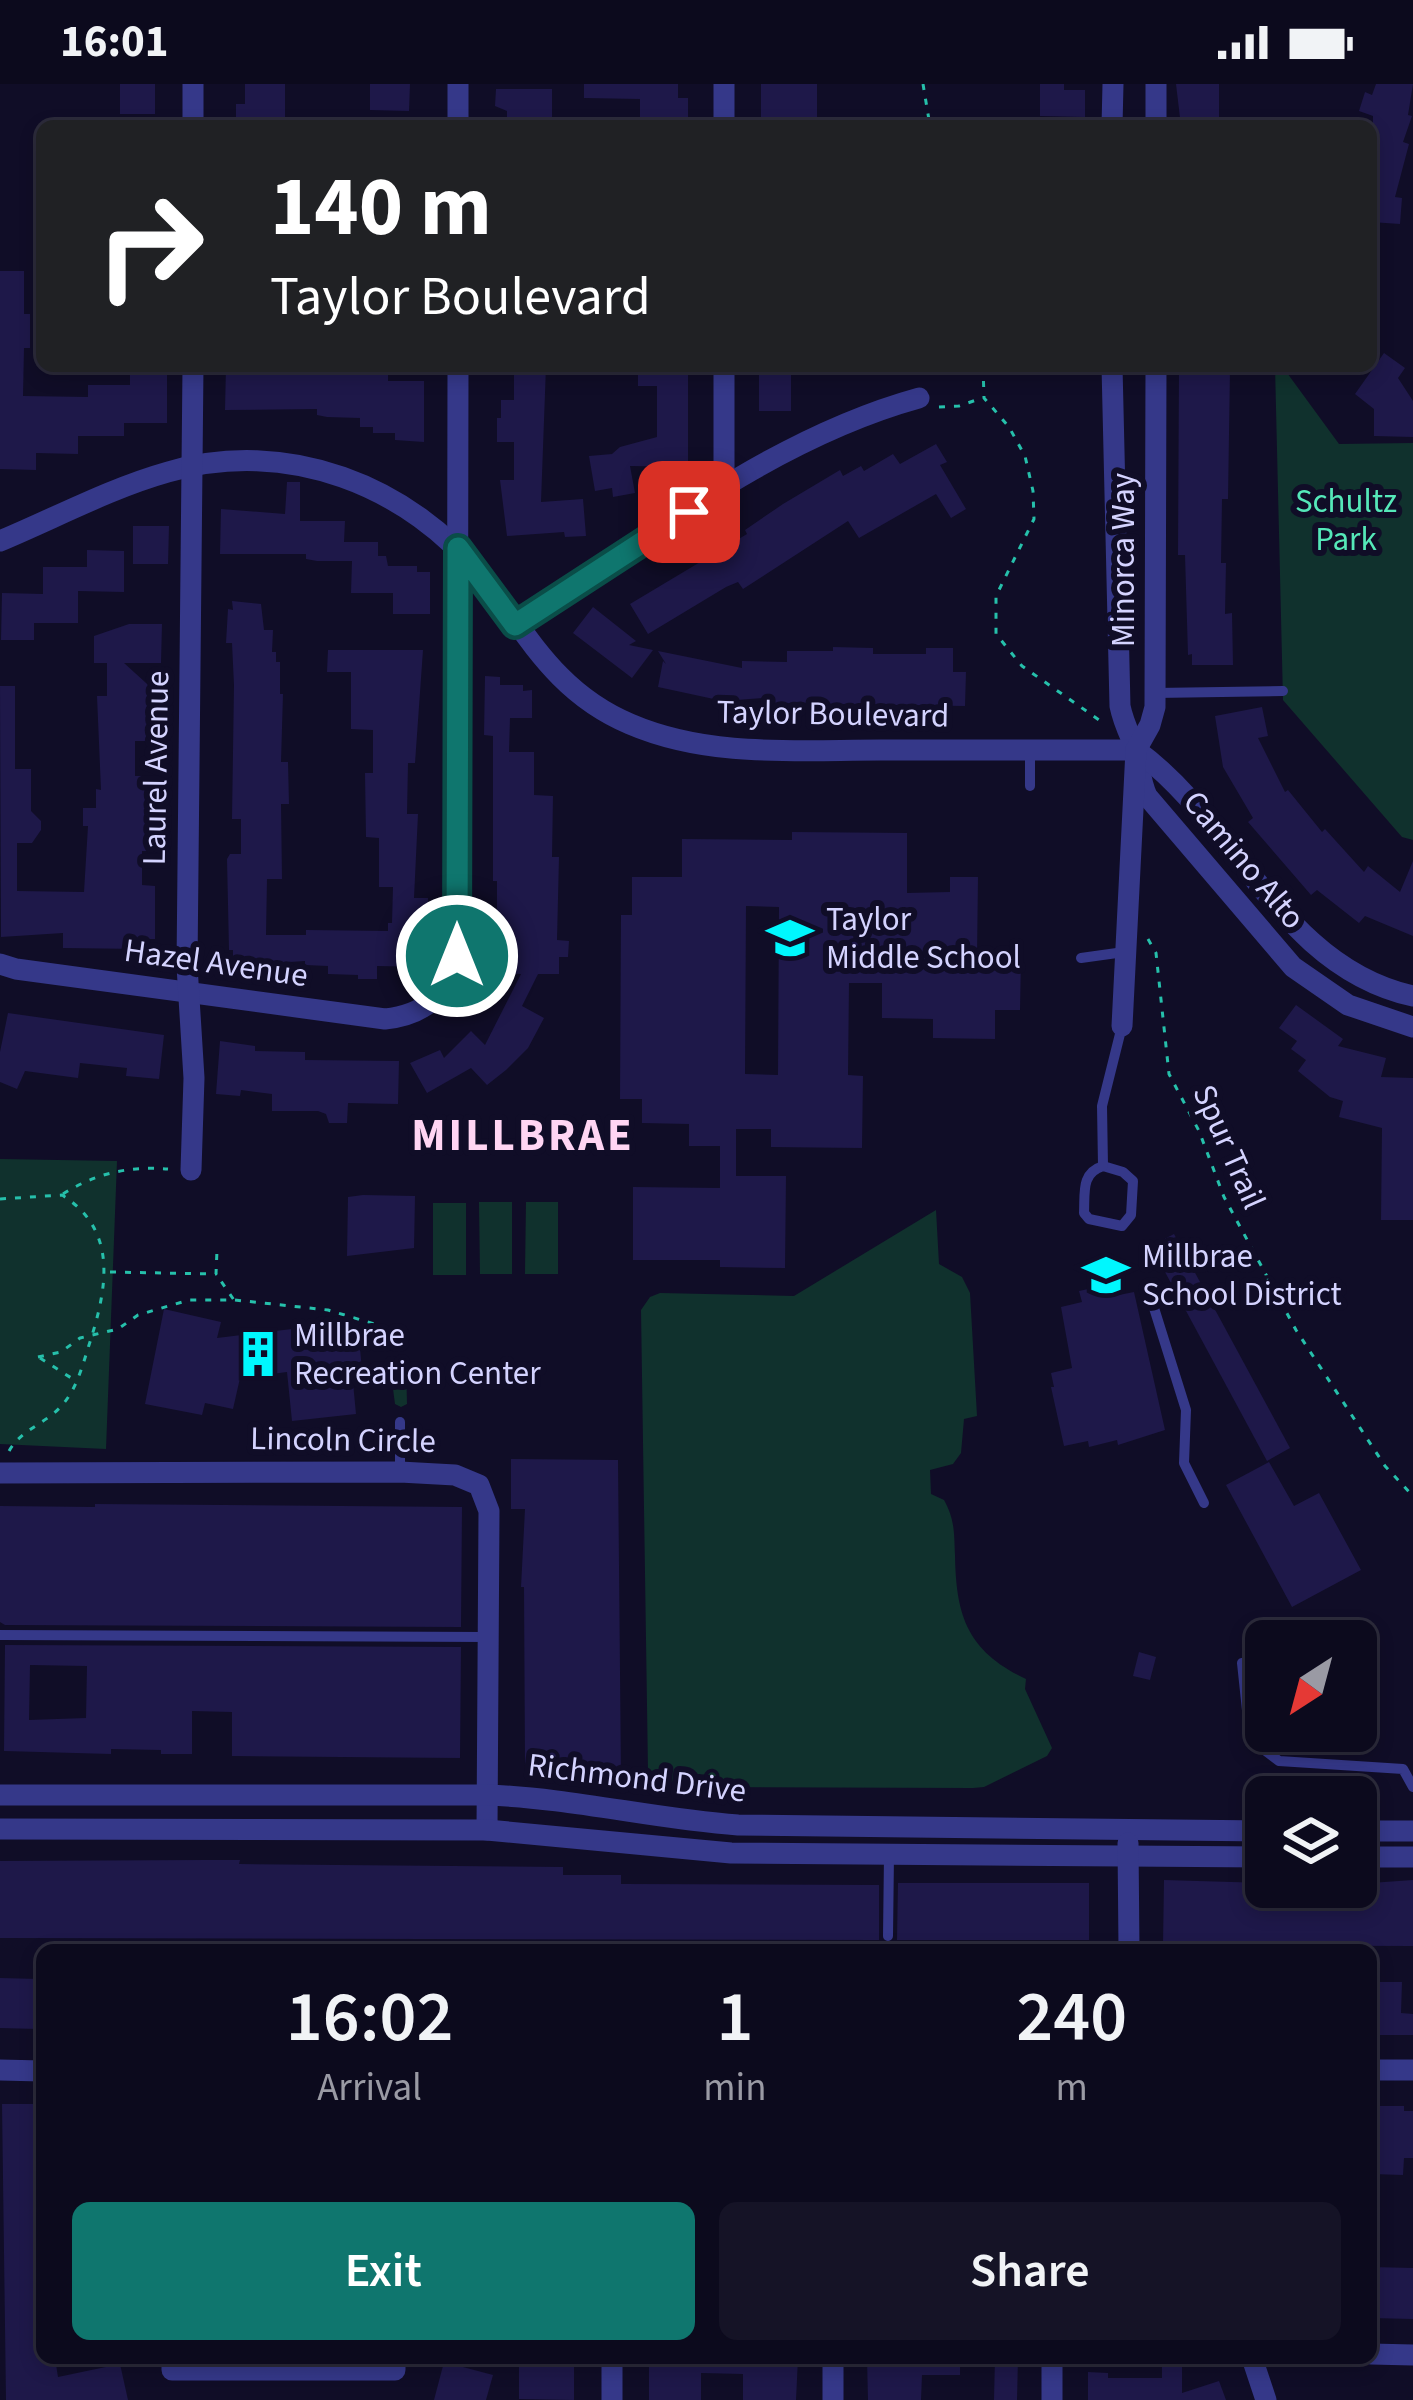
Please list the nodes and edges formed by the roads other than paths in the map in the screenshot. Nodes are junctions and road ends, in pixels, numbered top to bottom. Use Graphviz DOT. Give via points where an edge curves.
graph roads {
  1 [pos="193,84"];
  2 [pos="458,84"];
  3 [pos="724,84"];
  4 [pos="1113,84"];
  5 [pos="1156,84"];
  6 [pos="193,120"];
  7 [pos="458,120"];
  8 [pos="724,120"];
  9 [pos="1112,120"];
  10 [pos="1156,120"];
  11 [pos="193,372"];
  12 [pos="458,372"];
  13 [pos="724,372"];
  14 [pos="1112,372"];
  15 [pos="1156,372"];
  16 [pos="919,398"];
  17 [pos="193,466"];
  18 [pos="724,490"];
  19 [pos="0,541"];
  20 [pos="458,548"];
  21 [pos="515,625"];
  22 [pos="1283,691"];
  23 [pos="1156,693"];
  24 [pos="1030,750"];
  25 [pos="1136,750"];
  26 [pos="1030,786"];
  27 [pos="1124,942"];
  28 [pos="1081,958"];
  29 [pos="0,964"];
  30 [pos="190,992"];
  31 [pos="1413,996"];
  32 [pos="1122,1026"];
  33 [pos="1413,1027"];
  34 [pos="1103,1166"];
  35 [pos="191,1179"];
  36 [pos="1149,1292"];
  37 [pos="400,1422"];
  38 [pos="6,1472"];
  39 [pos="400,1472"];
  40 [pos="1204,1503"];
  41 [pos="0,1635"];
  42 [pos="488,1637"];
  43 [pos="1242,1663"];
  44 [pos="1413,1786"];
  45 [pos="0,1795"];
  46 [pos="488,1795"];
  47 [pos="0,1829"];
  48 [pos="487,1830"];
  49 [pos="1128,1831"];
  50 [pos="1245,1831"];
  51 [pos="1377,1831"];
  52 [pos="1413,1831"];
  53 [pos="889,1855"];
  54 [pos="1127,1857"];
  55 [pos="1245,1857"];
  56 [pos="1377,1857"];
  57 [pos="1413,1857"];
  58 [pos="888,1936"];
  59 [pos="1129,1944"];
  60 [pos="1377,2070"];
  61 [pos="1413,2070"];
  62 [pos="0,2071"];
  63 [pos="36,2071"];
  64 [pos="1377,2354"];
  65 [pos="1413,2355"];
  66 [pos="172,2364"];
  67 [pos="394,2364"];
  68 [pos="612,2364"];
  69 [pos="833,2364"];
  70 [pos="1052,2364"];
  71 [pos="1254,2364"];
  72 [pos="612,2400"];
  73 [pos="833,2400"];
  74 [pos="1052,2400"];
  75 [pos="1266,2400"];
  1 -- 6 [label="street"];
  2 -- 7 [label="street"];
  3 -- 8 [label="street"];
  4 -- 9 [label="street"];
  5 -- 10 [label="street"];
  11 -- 17 [label="street, Laurel Avenue"];
  12 -- 20 [label="street"];
  13 -- 18 [label="street"];
  14 -- 25 [label="street, Minorca Way" via="1120,706"];
  15 -- 23 [label="street, Minorca Way"];
  16 -- 18 [label="street" via="842,422"];
  17 -- 19 [label="street, Taylor Boulevard"];
  17 -- 20 [label="street, Taylor Boulevard" via="265,461 346,476 424,518"];
  17 -- 30 [label="street, Laurel Avenue"];
  18 -- 21 [label="street"];
  20 -- 21 [label="street, Taylor Boulevard"];
  20 -- 30 [label="street, Hazel Avenue" via="451,979 423,1010 385,1019"];
  21 -- 24 [label="street, Taylor Boulevard" via="566,684 662,736 742,750"];
  22 -- 23 [label="lane"];
  23 -- 25 [label="street, Minorca Way"];
  24 -- 25 [label="street, Taylor Boulevard"];
  24 -- 26 [label="lane"];
  25 -- 27 [label="street, Minorca Way"];
  25 -- 31 [label="street, Camino Alto" via="1172,780 1313,945 1361,979"];
  25 -- 33 [label="street, Camino Alto" via="1147,796 1293,967 1348,1005"];
  27 -- 28 [label="lane"];
  27 -- 32 [label="street, Minorca Way"];
  29 -- 30 [label="street, Hazel Avenue"];
  30 -- 35 [label="street, Laurel Avenue"];
  32 -- 34 [label="lane" via="1102,1106"];
  34 -- 34 [label="lane" via="1086,1177 1084,1213 1122,1226 1131,1215 1133,1181"];
  36 -- 40 [label="lane" via="1186,1410 1184,1462"];
  37 -- 39 [label="lane"];
  38 -- 39 [label="street, Lincoln Circle"];
  39 -- 42 [label="street, Lincoln Circle" via="455,1475 487,1498"];
  41 -- 42 [label="lane"];
  42 -- 46 [label="street, Lincoln Circle"];
  43 -- 44 [label="lane" via="1250,1739 1279,1761 1403,1769"];
  45 -- 46 [label="street, Richmond Drive"];
  46 -- 48 [label="street, Lincoln Circle"];
  46 -- 49 [label="street, Richmond Drive" via="738,1825"];
  47 -- 48 [label="street, Richmond Drive"];
  48 -- 53 [label="street, Richmond Drive" via="707,1851"];
  49 -- 50 [label="street, Richmond Drive"];
  49 -- 54 [label="street"];
  51 -- 52 [label="street"];
  53 -- 54 [label="street, Richmond Drive"];
  53 -- 58 [label="lane"];
  54 -- 55 [label="street, Richmond Drive"];
  54 -- 59 [label="street"];
  56 -- 57 [label="street"];
  60 -- 61 [label="street"];
  62 -- 63 [label="street"];
  64 -- 65 [label="street"];
  66 -- 67 [label="street"];
  68 -- 72 [label="street"];
  69 -- 73 [label="street"];
  70 -- 74 [label="street"];
  71 -- 75 [label="street"];
}
